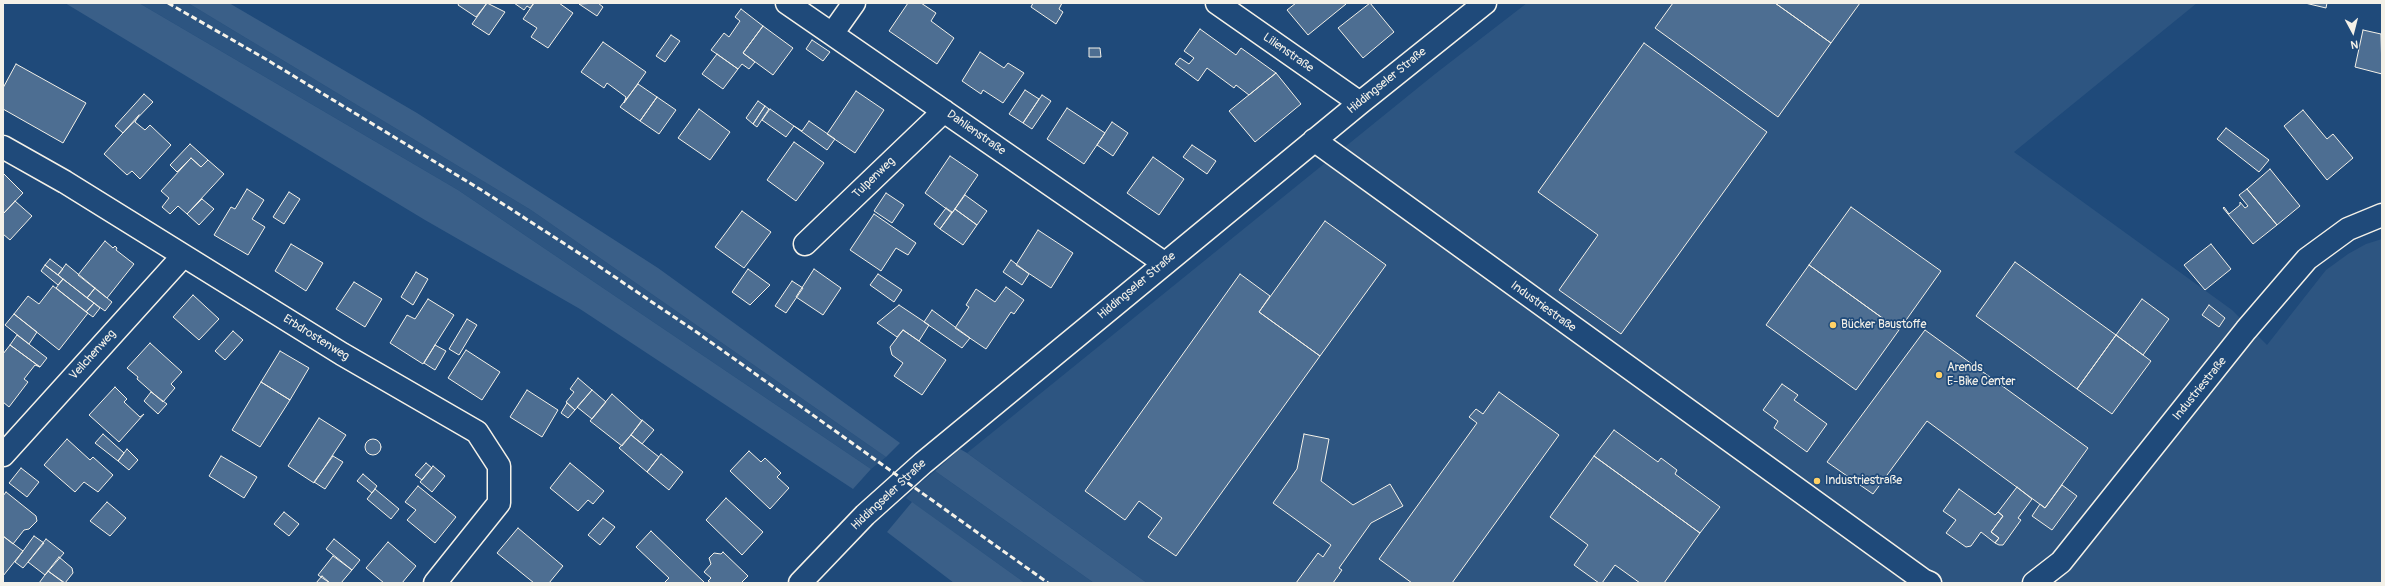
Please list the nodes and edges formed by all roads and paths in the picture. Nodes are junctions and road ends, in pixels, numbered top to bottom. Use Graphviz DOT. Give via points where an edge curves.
graph roads {
  1 [pos="787,3"];
  2 [pos="854,3"];
  3 [pos="1217,3"];
  4 [pos="1485,3"];
  5 [pos="832,34"];
  6 [pos="1360,103"];
  7 [pos="944,111"];
  8 [pos="1314,140"];
  9 [pos="3,147"];
  10 [pos="2382,215"];
  11 [pos="805,244"];
  12 [pos="183,256"];
  13 [pos="1164,263"];
  14 [pos="3,455"];
  15 [pos="435,583"];
  16 [pos="800,583"];
  17 [pos="1930,583"];
  18 [pos="2034,583"];
  1 -- 5 [label="street, Dahlienstraße"];
  2 -- 5 [label="street"];
  3 -- 6 [label="street, Lilienstraße"];
  4 -- 6 [label="street, Hiddingseler Straße"];
  5 -- 7 [label="street, Dahlienstraße"];
  6 -- 8 [label="street, Hiddingseler Straße"];
  7 -- 11 [label="street, Tulpenweg"];
  7 -- 13 [label="street, Dahlienstraße"];
  8 -- 13 [label="street, Hiddingseler Straße"];
  8 -- 17 [label="street, Industriestraße"];
  9 -- 12 [label="street, Erbdrostenweg" via="65,182"];
  10 -- 18 [label="street, Industriestraße" via="2348,229 2307,259 2246,330 2061,562"];
  12 -- 14 [label="street, Veilchenweg"];
  12 -- 15 [label="street, Erbdrostenweg" via="342,354 477,432 499,466 499,503"];
  13 -- 16 [label="street, Hiddingseler Straße" via="923,463 864,515"];
}
